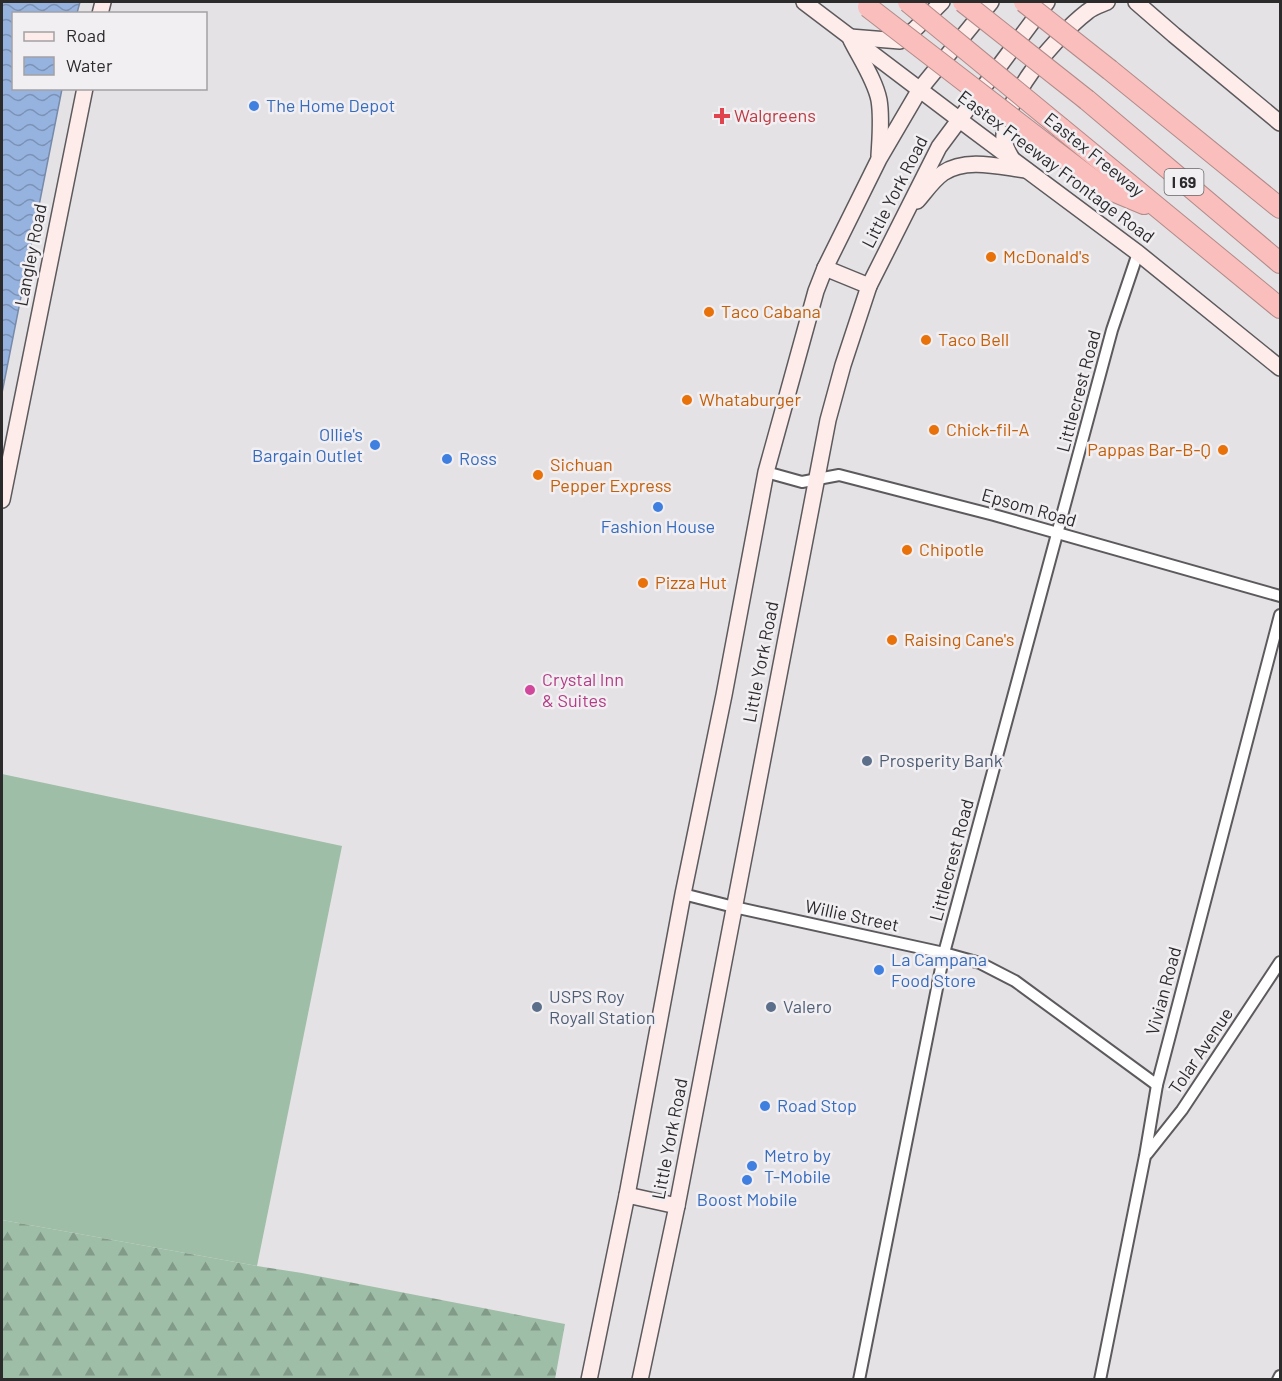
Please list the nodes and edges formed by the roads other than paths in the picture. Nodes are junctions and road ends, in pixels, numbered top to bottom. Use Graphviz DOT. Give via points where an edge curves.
graph roads {
  1 [pos="804,2"];
  2 [pos="908,2"];
  3 [pos="942,2"];
  4 [pos="963,2"];
  5 [pos="992,2"];
  6 [pos="1024,2"];
  7 [pos="1047,2"];
  8 [pos="1107,2"];
  9 [pos="1136,2"];
  10 [pos="865,4"];
  11 [pos="850,37"];
  12 [pos="920,89"];
  13 [pos="85,90"];
  14 [pos="958,119"];
  15 [pos="1281,123"];
  16 [pos="1011,158"];
  17 [pos="879,159"];
  18 [pos="1028,170"];
  19 [pos="1281,208"];
  20 [pos="906,211"];
  21 [pos="1163,212"];
  22 [pos="1138,253"];
  23 [pos="1281,263"];
  24 [pos="825,268"];
  25 [pos="869,286"];
  26 [pos="1281,308"];
  27 [pos="1281,368"];
  28 [pos="766,472"];
  29 [pos="816,479"];
  30 [pos="2,500"];
  31 [pos="1058,534"];
  32 [pos="1281,596"];
  33 [pos="1281,615"];
  34 [pos="683,894"];
  35 [pos="734,907"];
  36 [pos="944,953"];
  37 [pos="1281,962"];
  38 [pos="1157,1085"];
  39 [pos="1145,1156"];
  40 [pos="627,1196"];
  41 [pos="677,1206"];
  42 [pos="589,1380"];
  43 [pos="639,1380"];
  44 [pos="859,1380"];
  45 [pos="1100,1380"];
  1 -- 11 [label="main road, Eastex Freeway Frontage Road"];
  2 -- 21 [label="highway, Eastex Freeway / I 69, bridge"];
  3 -- 11 [label="main road" via="900,41"];
  4 -- 23 [label="highway, I 69, bridge"];
  5 -- 12 [label="main road, Little York Road"];
  6 -- 19 [label="highway, I 69, bridge"];
  7 -- 14 [label="main road, Little York Road"];
  8 -- 16 [label="main road" via="1088,12 1057,40 1014,100 1004,142"];
  9 -- 15 [label="main road"];
  10 -- 21 [label="highway, bridge" via="1101,186"];
  11 -- 12 [label="main road, Eastex Freeway Frontage Road"];
  11 -- 17 [label="main road" via="879,98"];
  12 -- 14 [label="main road, Eastex Freeway Frontage Road"];
  12 -- 17 [label="main road, Little York Road"];
  13 -- 30 [label="main road, Langley Road"];
  14 -- 16 [label="main road, Eastex Freeway Frontage Road"];
  14 -- 20 [label="main road, Little York Road" via="942,141"];
  16 -- 18 [label="main road, Eastex Freeway Frontage Road"];
  17 -- 24 [label="main road, Little York Road"];
  18 -- 20 [label="main road" via="976,165 957,168 943,174"];
  18 -- 22 [label="main road, Eastex Freeway Frontage Road"];
  20 -- 25 [label="main road, Little York Road"];
  21 -- 26 [label="highway, Eastex Freeway / I 69"];
  22 -- 27 [label="main road, Eastex Freeway Frontage Road"];
  22 -- 31 [label="street, Littlecrest Road" via="1112,330"];
  24 -- 25 [label="main road"];
  24 -- 28 [label="main road, Little York Road"];
  25 -- 29 [label="main road, Little York Road" via="843,365"];
  28 -- 29 [label="street, Epsom Road" via="802,482"];
  28 -- 34 [label="main road, Little York Road"];
  29 -- 31 [label="street, Epsom Road" via="839,475"];
  29 -- 35 [label="main road, Little York Road"];
  31 -- 32 [label="street, Epsom Road"];
  31 -- 36 [label="street, Littlecrest Road"];
  33 -- 38 [label="street, Vivian Road"];
  34 -- 35 [label="street, Willie Street"];
  34 -- 40 [label="main road, Little York Road"];
  35 -- 36 [label="street, Willie Street"];
  35 -- 41 [label="main road, Little York Road"];
  36 -- 38 [label="street, Willie Street" via="980,963 1015,981"];
  36 -- 44 [label="street, Littlecrest Road"];
  37 -- 39 [label="street, Tolar Avenue" via="1182,1110"];
  38 -- 39 [label="street, Vivian Road"];
  39 -- 45 [label="street, Vivian Road"];
  40 -- 41 [label="main road"];
  40 -- 42 [label="main road, Little York Road"];
  41 -- 43 [label="main road, Little York Road"];
}
